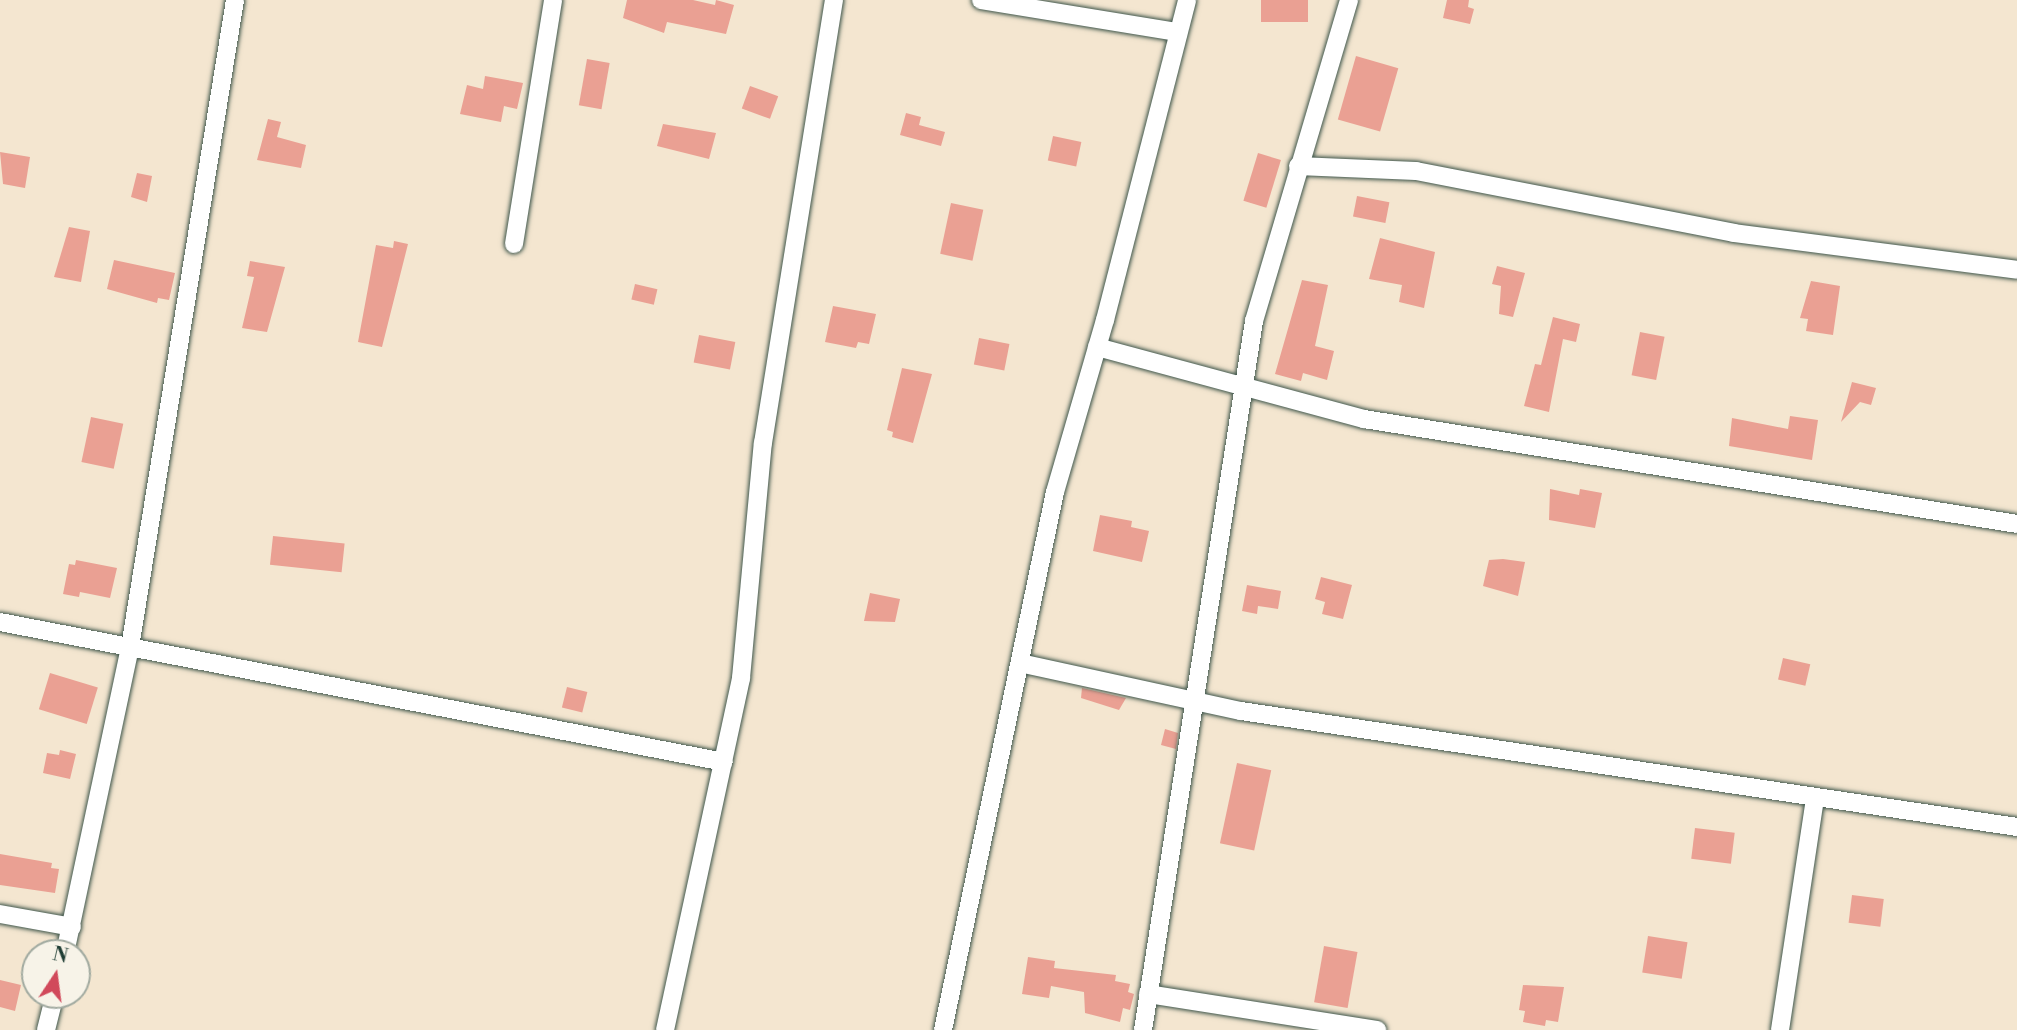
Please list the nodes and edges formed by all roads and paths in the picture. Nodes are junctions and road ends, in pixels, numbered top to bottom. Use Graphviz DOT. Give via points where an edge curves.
graph roads {
  1 [pos="235,0"];
  2 [pos="553,0"];
  3 [pos="834,0"];
  4 [pos="981,0"];
  5 [pos="1187,0"];
  6 [pos="1349,0"];
  7 [pos="1176,32"];
  8 [pos="1298,166"];
  9 [pos="514,244"];
  10 [pos="2017,270"];
  11 [pos="1097,347"];
  12 [pos="1243,388"];
  13 [pos="2017,524"];
  14 [pos="0,622"];
  15 [pos="130,647"];
  16 [pos="1020,663"];
  17 [pos="1195,700"];
  18 [pos="724,762"];
  19 [pos="1815,798"];
  20 [pos="2017,827"];
  21 [pos="0,914"];
  22 [pos="72,927"];
  23 [pos="69,939"];
  24 [pos="1148,994"];
  25 [pos="51,1009"];
  26 [pos="46,1030"];
  27 [pos="665,1030"];
  28 [pos="943,1030"];
  29 [pos="1143,1030"];
  30 [pos="1377,1030"];
  31 [pos="1780,1030"];
  1 -- 15 [label="street"];
  2 -- 9 [label="street"];
  3 -- 18 [label="street" via="763,443 741,678"];
  4 -- 7 [label="street"];
  5 -- 7 [label="street"];
  6 -- 8 [label="street"];
  7 -- 11 [label="street"];
  8 -- 10 [label="street" via="1416,171 1734,233"];
  8 -- 12 [label="street" via="1254,321"];
  11 -- 12 [label="street"];
  11 -- 16 [label="street" via="1055,492"];
  12 -- 13 [label="street" via="1364,419 1495,443"];
  12 -- 17 [label="street"];
  14 -- 15 [label="street"];
  15 -- 18 [label="street"];
  15 -- 22 [label="street"];
  16 -- 17 [label="street"];
  16 -- 28 [label="street"];
  17 -- 19 [label="street" via="1241,712"];
  17 -- 24 [label="street"];
  18 -- 27 [label="street"];
  19 -- 20 [label="street"];
  19 -- 31 [label="street"];
  21 -- 22 [label="street"];
  22 -- 23 [label="street"];
  24 -- 29 [label="street"];
  24 -- 30 [label="street"];
  25 -- 26 [label="street"];
}
